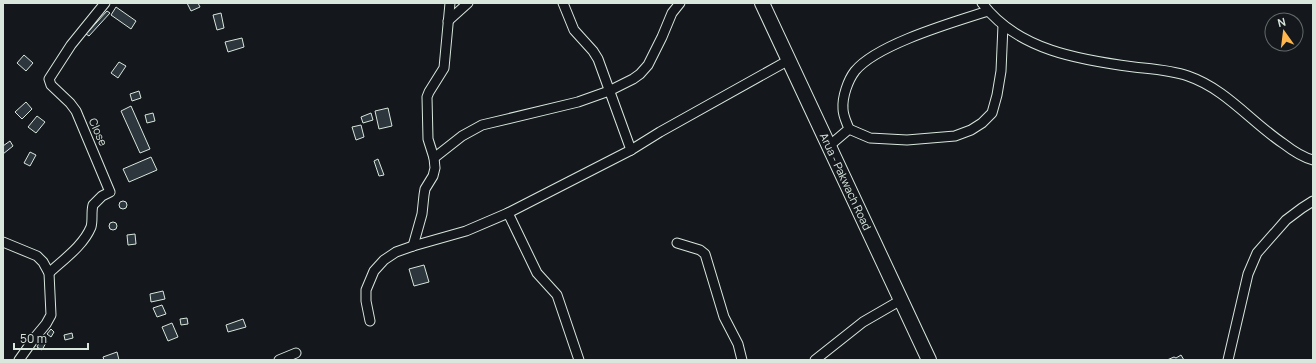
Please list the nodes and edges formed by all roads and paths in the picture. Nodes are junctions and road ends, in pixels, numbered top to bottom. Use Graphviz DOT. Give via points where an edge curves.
graph roads {
  1 [pos="105,3"];
  2 [pos="450,3"];
  3 [pos="468,3"];
  4 [pos="563,3"];
  5 [pos="680,3"];
  6 [pos="762,3"];
  7 [pos="985,7"];
  8 [pos="448,21"];
  9 [pos="1003,25"];
  10 [pos="789,60"];
  11 [pos="609,91"];
  12 [pos="849,129"];
  13 [pos="829,146"];
  14 [pos="631,150"];
  15 [pos="434,158"];
  16 [pos="1313,160"];
  17 [pos="1313,201"];
  18 [pos="508,213"];
  19 [pos="3,242"];
  20 [pos="677,243"];
  21 [pos="413,246"];
  22 [pos="49,273"];
  23 [pos="901,300"];
  24 [pos="370,321"];
  25 [pos="296,353"];
  26 [pos="19,360"];
  27 [pos="279,360"];
  28 [pos="579,360"];
  29 [pos="742,360"];
  30 [pos="815,360"];
  31 [pos="929,360"];
  32 [pos="1228,360"];
  1 -- 22 [label="street, Close" via="71,45 49,79 51,85 76,111 110,192 93,205 91,227 83,240"];
  2 -- 8 [label="street"];
  3 -- 8 [label="street"];
  4 -- 11 [label="street" via="574,30 596,55"];
  5 -- 11 [label="street" via="672,13 648,65 633,79"];
  6 -- 10 [label="main road, Arua - Pakwach Road"];
  7 -- 9 [label="street"];
  7 -- 12 [label="street" via="879,52 854,72 844,97 843,109"];
  8 -- 15 [label="street" via="444,68 427,97 428,139"];
  9 -- 12 [label="street" via="997,95 992,113 982,123 956,136 907,140 870,138"];
  9 -- 16 [label="street" via="1033,43 1089,61 1170,72 1209,85 1277,139 1300,155"];
  10 -- 13 [label="main road, Arua - Pakwach Road"];
  10 -- 14 [label="street"];
  11 -- 14 [label="street"];
  11 -- 15 [label="street" via="578,102 482,125 462,136"];
  12 -- 13 [label="street"];
  13 -- 23 [label="main road, Arua - Pakwach Road"];
  14 -- 18 [label="street"];
  15 -- 21 [label="street" via="435,168 425,189 422,214"];
  17 -- 32 [label="street" via="1286,220 1257,253 1248,274"];
  18 -- 21 [label="street" via="466,231"];
  18 -- 28 [label="street" via="537,273 557,295"];
  19 -- 22 [label="street" via="38,256"];
  20 -- 29 [label="street" via="705,254 724,317 738,344"];
  21 -- 24 [label="street" via="396,252 374,271 366,290"];
  22 -- 26 [label="street" via="51,315"];
  23 -- 30 [label="street" via="863,322"];
  23 -- 31 [label="main road, Arua - Pakwach Road"];
  25 -- 27 [label="street"];
}
